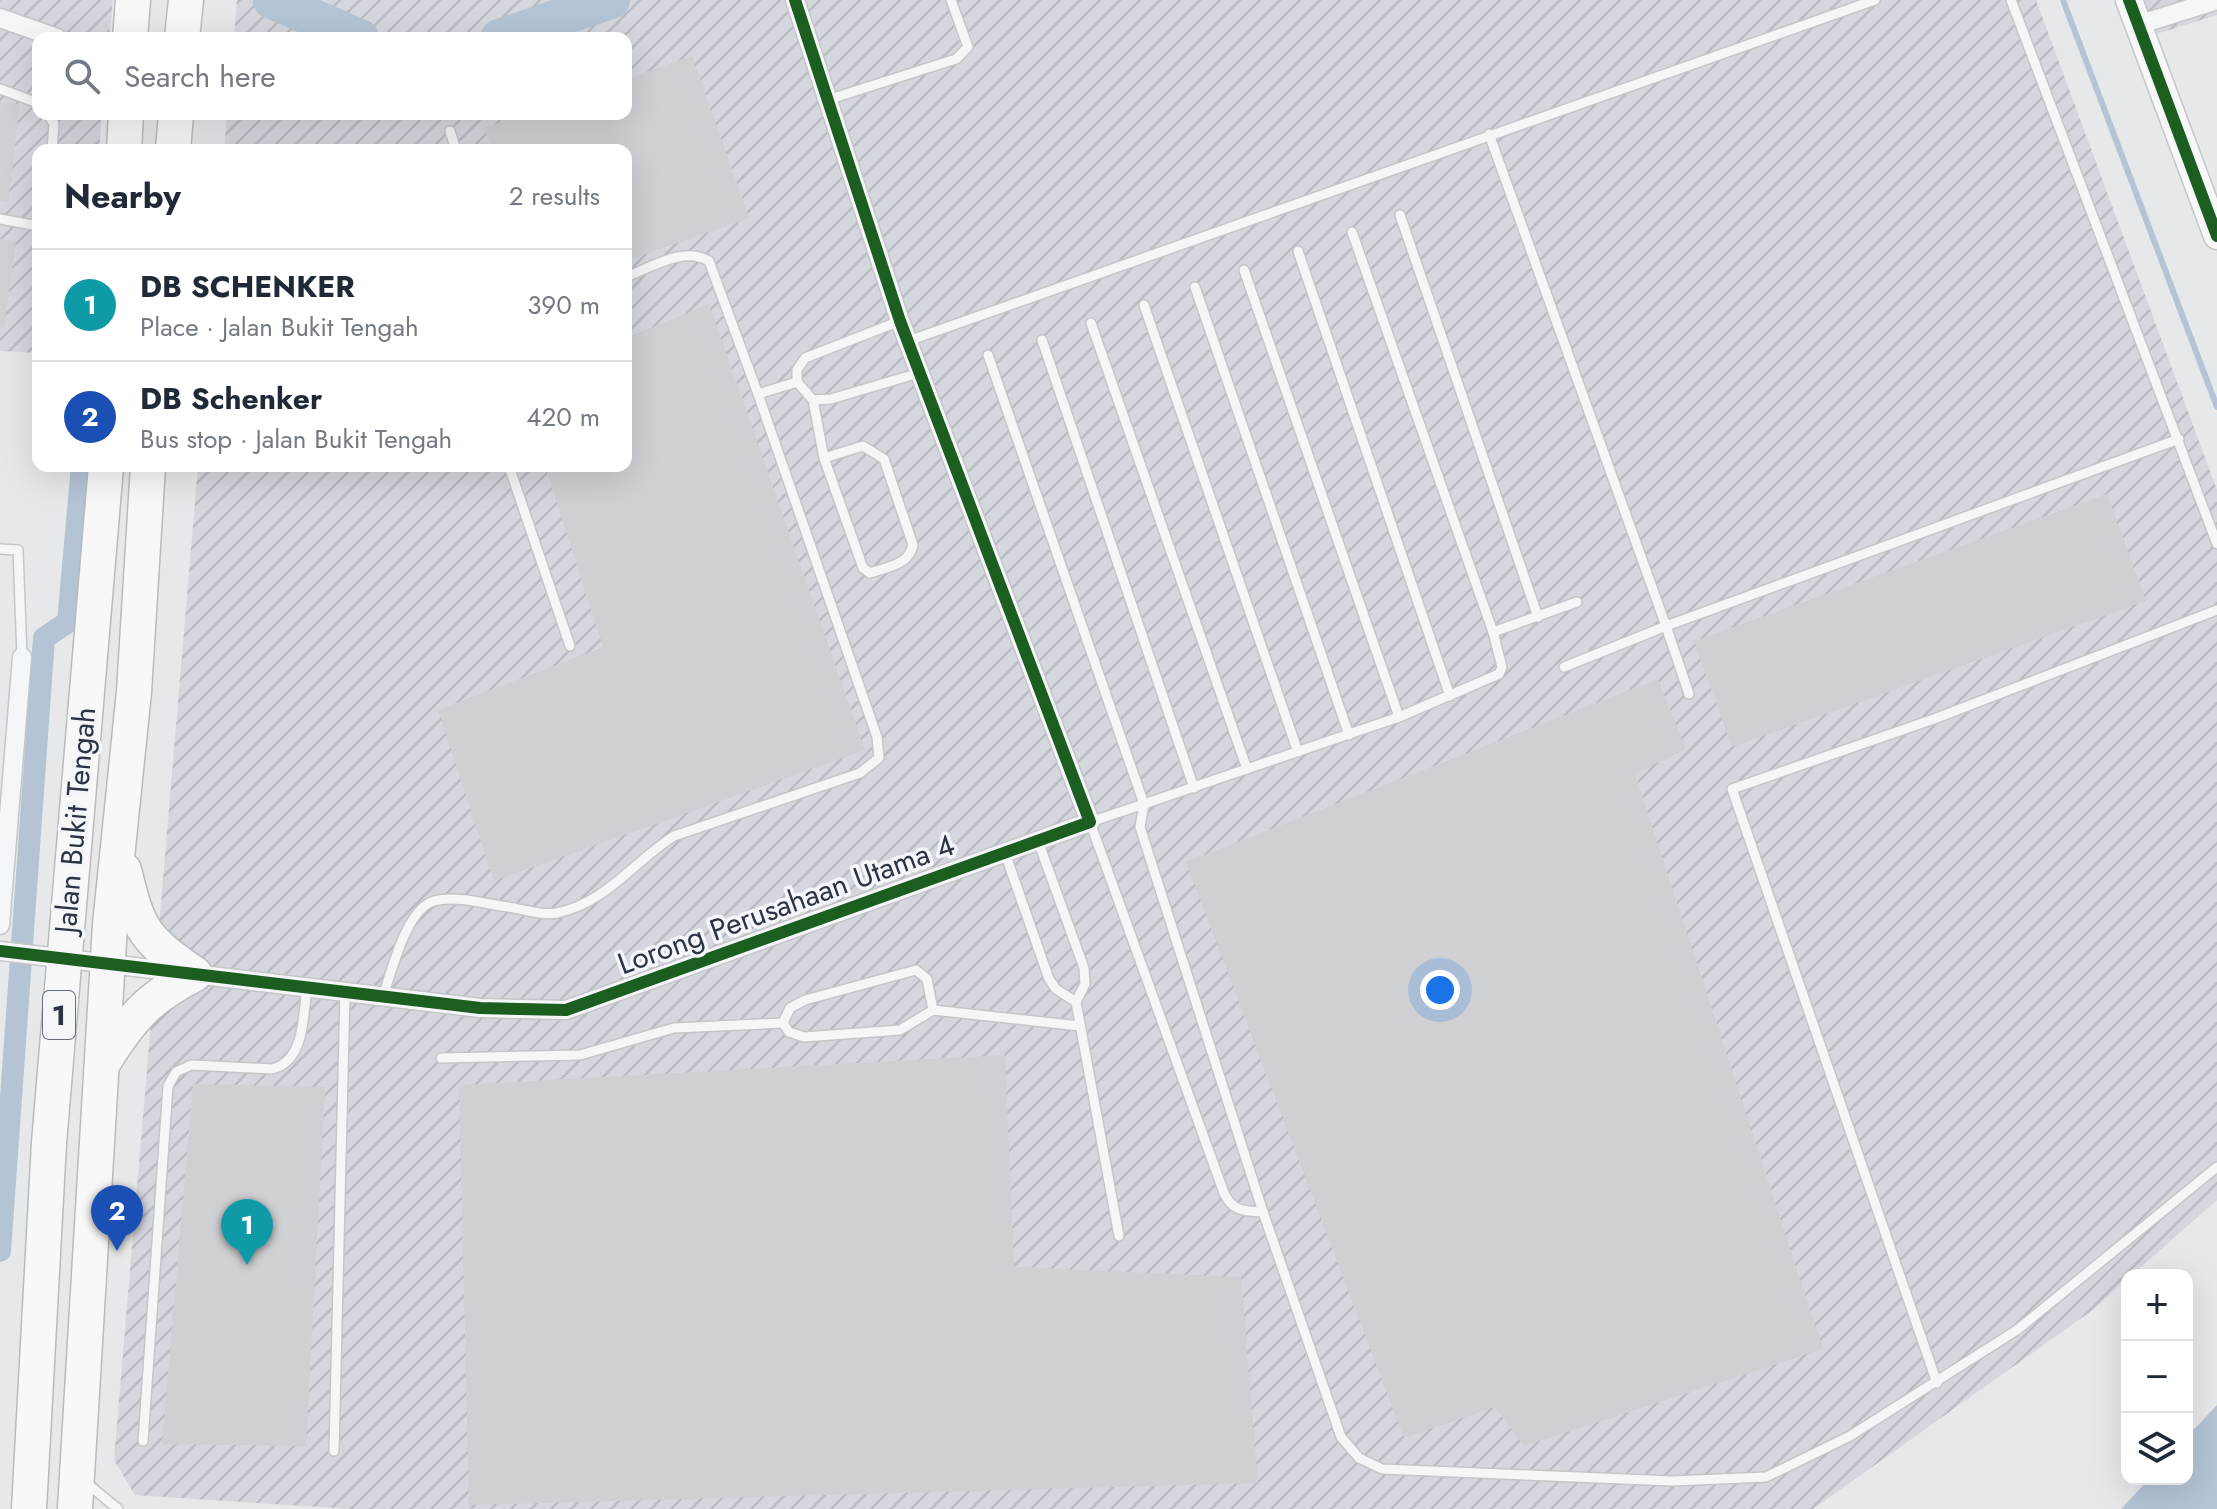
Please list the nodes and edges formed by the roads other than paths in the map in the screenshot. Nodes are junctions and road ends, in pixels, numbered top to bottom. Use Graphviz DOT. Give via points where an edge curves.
graph roads {
  1 [pos="133,0"];
  2 [pos="795,0"];
  3 [pos="951,0"];
  4 [pos="1875,0"];
  5 [pos="2011,0"];
  6 [pos="2129,0"];
  7 [pos="2217,0"];
  8 [pos="0,18"];
  9 [pos="2138,25"];
  10 [pos="40,32"];
  11 [pos="130,32"];
  12 [pos="0,89"];
  13 [pos="827,100"];
  14 [pos="32,101"];
  15 [pos="52,120"];
  16 [pos="126,120"];
  17 [pos="176,120"];
  18 [pos="450,131"];
  19 [pos="1489,134"];
  20 [pos="52,144"];
  21 [pos="124,144"];
  22 [pos="174,144"];
  23 [pos="454,144"];
  24 [pos="1400,215"];
  25 [pos="0,219"];
  26 [pos="32,225"];
  27 [pos="1352,232"];
  28 [pos="2217,236"];
  29 [pos="1298,251"];
  30 [pos="1244,270"];
  31 [pos="632,275"];
  32 [pos="1195,287"];
  33 [pos="1144,305"];
  34 [pos="900,321"];
  35 [pos="1091,323"];
  36 [pos="1042,340"];
  37 [pos="988,355"];
  38 [pos="913,357"];
  39 [pos="797,382"];
  40 [pos="758,394"];
  41 [pos="813,400"];
  42 [pos="2179,439"];
  43 [pos="824,458"];
  44 [pos="105,472"];
  45 [pos="148,472"];
  46 [pos="511,472"];
  47 [pos="2217,544"];
  48 [pos="0,549"];
  49 [pos="1577,602"];
  50 [pos="2217,610"];
  51 [pos="1538,617"];
  52 [pos="1666,626"];
  53 [pos="1493,632"];
  54 [pos="570,646"];
  55 [pos="22,657"];
  56 [pos="1564,667"];
  57 [pos="1689,694"];
  58 [pos="1450,696"];
  59 [pos="1399,717"];
  60 [pos="1349,735"];
  61 [pos="1298,752"];
  62 [pos="1247,769"];
  63 [pos="1194,788"];
  64 [pos="1144,804"];
  65 [pos="1090,822"];
  66 [pos="1038,841"];
  67 [pos="118,847"];
  68 [pos="1005,853"];
  69 [pos="0,925"];
  70 [pos="8,951"];
  71 [pos="50,956"];
  72 [pos="108,963"];
  73 [pos="195,974"];
  74 [pos="307,987"];
  75 [pos="345,992"];
  76 [pos="383,996"];
  77 [pos="1076,1002"];
  78 [pos="933,1010"];
  79 [pos="783,1023"];
  80 [pos="1080,1026"];
  81 [pos="441,1058"];
  82 [pos="101,1067"];
  83 [pos="2217,1167"];
  84 [pos="1263,1212"];
  85 [pos="1119,1236"];
  86 [pos="1937,1383"];
  87 [pos="143,1441"];
  88 [pos="334,1451"];
  89 [pos="77,1475"];
  90 [pos="29,1509"];
  91 [pos="75,1509"];
  92 [pos="118,1509"];
  1 -- 11 [label="highway"];
  2 -- 13 [label="street"];
  3 -- 13 [label="lane" via="968,47 956,59"];
  4 -- 19 [label="lane"];
  5 -- 42 [label="lane"];
  6 -- 9 [label="street"];
  7 -- 9 [label="street"];
  8 -- 10 [label="street"];
  9 -- 28 [label="street"];
  12 -- 14 [label="lane"];
  13 -- 34 [label="street"];
  15 -- 20 [label="lane"];
  16 -- 21 [label="highway"];
  17 -- 22 [label="highway"];
  18 -- 23 [label="lane"];
  19 -- 38 [label="lane"];
  19 -- 52 [label="lane"];
  24 -- 51 [label="lane"];
  25 -- 26 [label="lane"];
  27 -- 53 [label="lane"];
  29 -- 58 [label="lane"];
  30 -- 59 [label="lane"];
  31 -- 40 [label="lane" via="685,255 709,261"];
  32 -- 60 [label="lane"];
  33 -- 61 [label="lane"];
  34 -- 38 [label="street"];
  34 -- 39 [label="lane" via="805,358"];
  35 -- 62 [label="lane"];
  36 -- 63 [label="lane"];
  37 -- 64 [label="lane"];
  38 -- 41 [label="lane" via="831,399"];
  38 -- 65 [label="street"];
  39 -- 40 [label="lane"];
  39 -- 41 [label="lane"];
  40 -- 76 [label="lane" via="877,737 879,758 860,773 674,836 589,903 553,914 433,901 418,911 402,939"];
  41 -- 43 [label="lane"];
  42 -- 47 [label="lane"];
  42 -- 52 [label="lane"];
  43 -- 43 [label="lane" via="863,568 870,573 903,562 913,545 884,459 863,446"];
  44 -- 71 [label="highway, Jalan Bukit Tengah / 1"];
  45 -- 67 [label="highway, Jalan Bukit Tengah / 1"];
  46 -- 54 [label="lane"];
  48 -- 55 [label="lane" via="18,550"];
  49 -- 51 [label="lane"];
  50 -- 86 [label="lane" via="1934,719 1732,789"];
  51 -- 53 [label="lane"];
  52 -- 56 [label="lane"];
  52 -- 57 [label="lane"];
  53 -- 58 [label="lane" via="1499,674"];
  55 -- 69 [label="street"];
  58 -- 59 [label="lane"];
  59 -- 60 [label="lane"];
  60 -- 61 [label="lane"];
  61 -- 62 [label="lane"];
  62 -- 63 [label="lane"];
  63 -- 64 [label="lane"];
  64 -- 65 [label="lane"];
  64 -- 84 [label="lane" via="1140,827 1145,845"];
  65 -- 66 [label="street, Lorong Perusahaan Utama 4"];
  65 -- 84 [label="lane" via="1224,1193 1240,1211"];
  66 -- 68 [label="street, Lorong Perusahaan Utama 4"];
  66 -- 77 [label="lane" via="1084,968 1085,984"];
  67 -- 72 [label="highway, Jalan Bukit Tengah / 1"];
  67 -- 73 [label="highway" via="141,928 156,947"];
  68 -- 76 [label="street, Lorong Perusahaan Utama 4" via="566,1010 480,1008"];
  68 -- 77 [label="lane" via="1049,979"];
  70 -- 71 [label="street, Lorong Perusahaan Utama 4"];
  71 -- 72 [label="street, Lorong Perusahaan Utama 4"];
  71 -- 90 [label="highway, Jalan Bukit Tengah / 1" via="49,1143"];
  72 -- 73 [label="street, Lorong Perusahaan Utama 4"];
  72 -- 82 [label="highway, Jalan Bukit Tengah / 1"];
  73 -- 74 [label="street, Lorong Perusahaan Utama 4"];
  73 -- 82 [label="highway" via="143,1006"];
  74 -- 75 [label="street, Lorong Perusahaan Utama 4"];
  74 -- 87 [label="lane" via="300,1037 285,1066 191,1065 176,1072 168,1086"];
  75 -- 76 [label="street, Lorong Perusahaan Utama 4"];
  75 -- 88 [label="lane"];
  77 -- 80 [label="lane"];
  78 -- 79 [label="lane" via="900,1030 804,1037 789,1032"];
  78 -- 79 [label="lane" via="927,979 916,970 805,1000 790,1008"];
  78 -- 80 [label="lane"];
  79 -- 81 [label="lane" via="674,1028 580,1055"];
  80 -- 85 [label="lane"];
  82 -- 89 [label="highway, Jalan Bukit Tengah / 1"];
  83 -- 86 [label="lane" via="2017,1330"];
  84 -- 86 [label="lane" via="1341,1437 1359,1458 1382,1469 1672,1481 1766,1477 1850,1436"];
  89 -- 91 [label="highway, Jalan Bukit Tengah / 1"];
  89 -- 92 [label="lane"];
}
